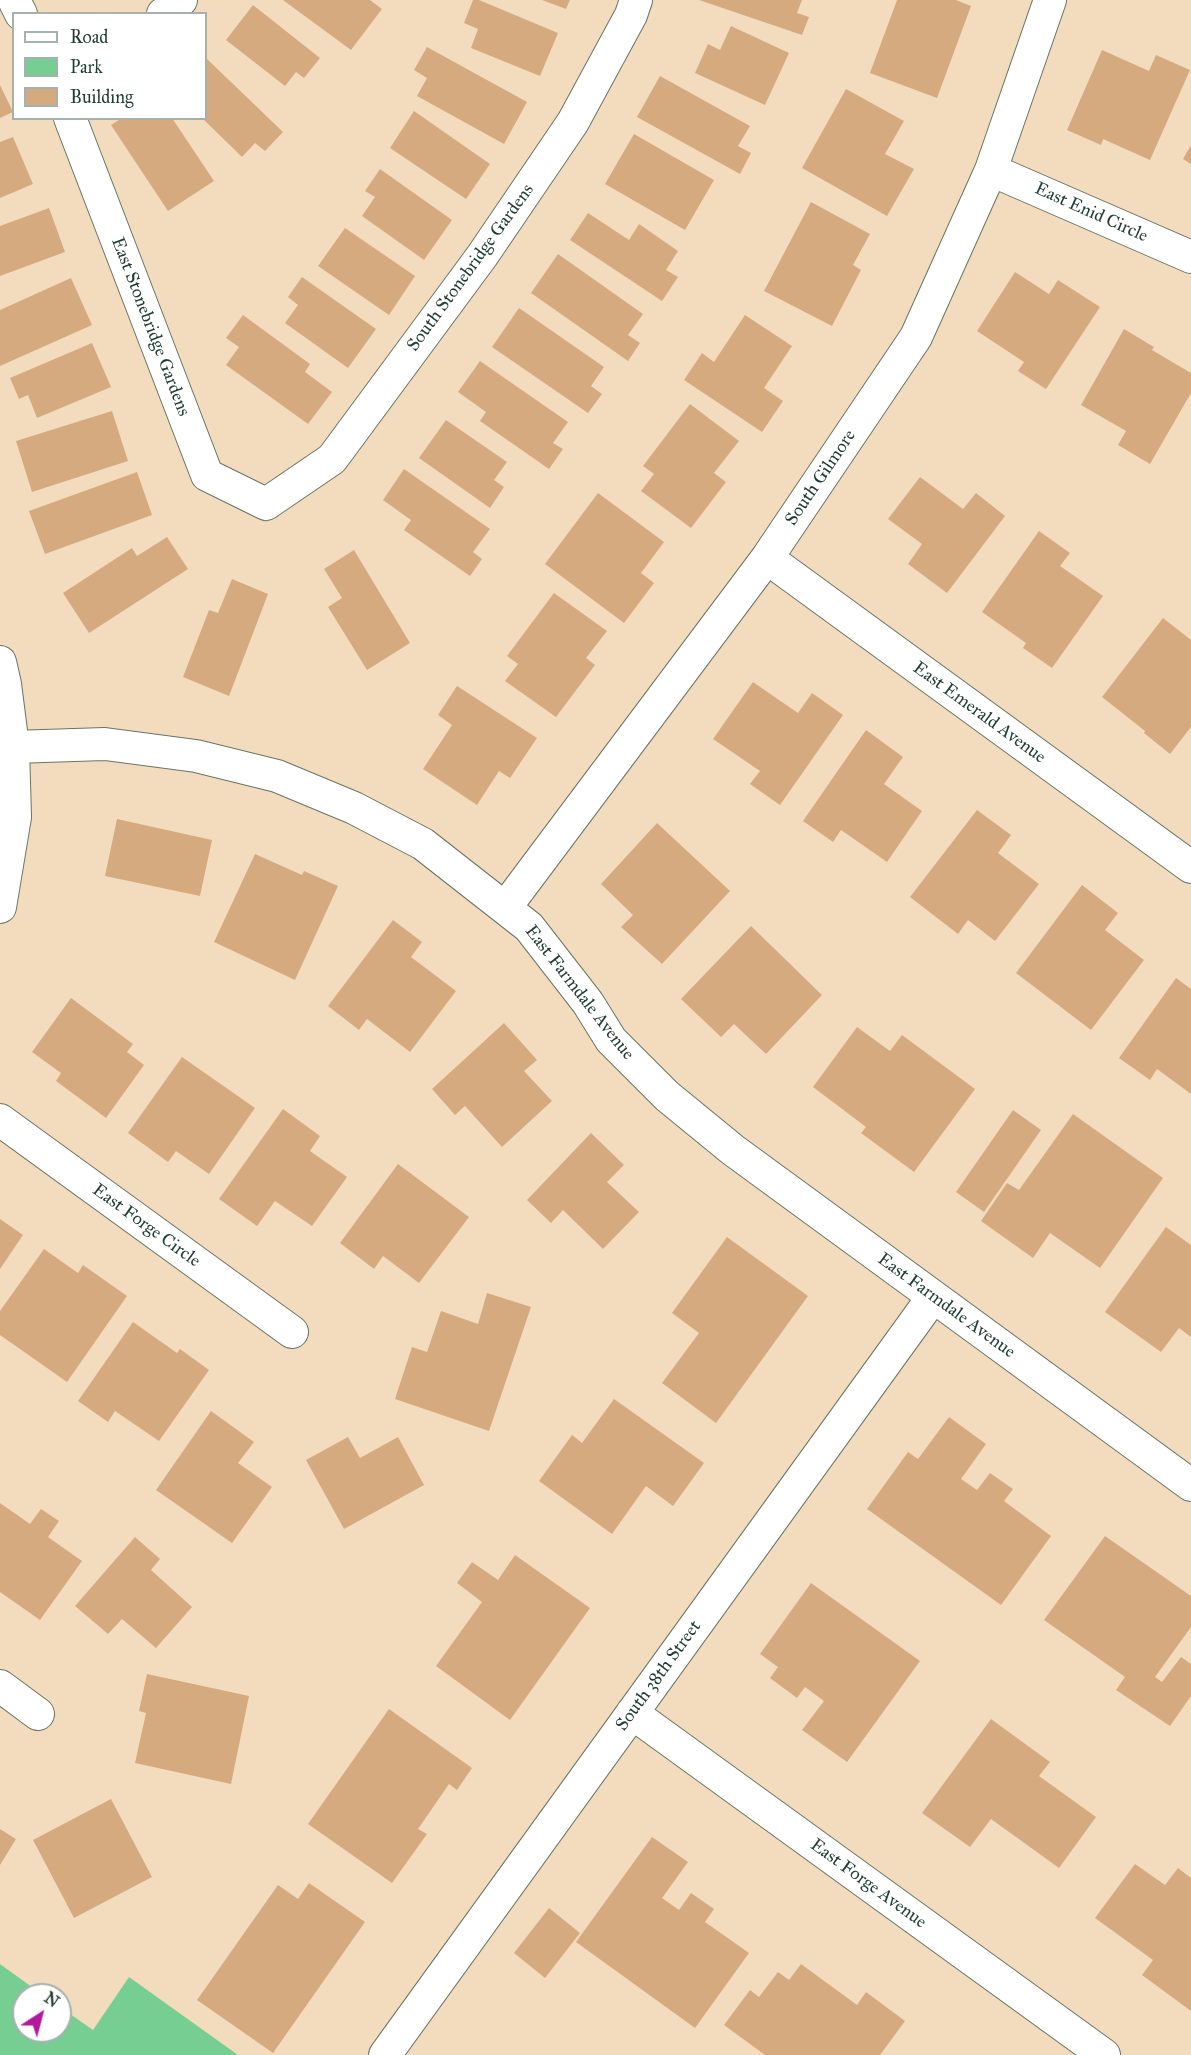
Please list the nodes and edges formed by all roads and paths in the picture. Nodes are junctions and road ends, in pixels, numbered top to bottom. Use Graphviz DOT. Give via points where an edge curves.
graph roads {
  1 [pos="181,0"];
  2 [pos="636,0"];
  3 [pos="1050,0"];
  4 [pos="166,12"];
  5 [pos="71,120"];
  6 [pos="991,170"];
  7 [pos="1191,257"];
  8 [pos="266,504"];
  9 [pos="767,558"];
  10 [pos="0,662"];
  11 [pos="14,747"];
  12 [pos="1191,867"];
  13 [pos="0,907"];
  14 [pos="505,908"];
  15 [pos="0,1120"];
  16 [pos="933,1298"];
  17 [pos="292,1332"];
  18 [pos="1191,1485"];
  19 [pos="0,1686"];
  20 [pos="632,1713"];
  21 [pos="38,1714"];
  22 [pos="385,2055"];
  23 [pos="1104,2055"];
  1 -- 4 [label="street"];
  2 -- 8 [label="street, South Stonebridge Gardens" via="573,122 482,256 332,459"];
  3 -- 6 [label="street, South Gilmore"];
  5 -- 8 [label="street, East Stonebridge Gardens" via="207,475"];
  6 -- 7 [label="street, East Enid Circle"];
  6 -- 9 [label="street, South Gilmore" via="916,338"];
  9 -- 12 [label="street, East Emerald Avenue"];
  9 -- 14 [label="street, South Gilmore"];
  10 -- 11 [label="street"];
  11 -- 13 [label="street" via="15,817"];
  11 -- 14 [label="street, East Farmdale Avenue" via="105,744 196,756 277,776 354,808 423,844"];
  14 -- 16 [label="street, East Farmdale Avenue" via="529,927 588,1003 611,1040 666,1096"];
  15 -- 17 [label="street, East Forge Circle"];
  16 -- 18 [label="street, East Farmdale Avenue"];
  16 -- 20 [label="street, South 38th Street"];
  19 -- 21 [label="street"];
  20 -- 22 [label="street, South 38th Street"];
  20 -- 23 [label="street, East Forge Avenue"];
}
